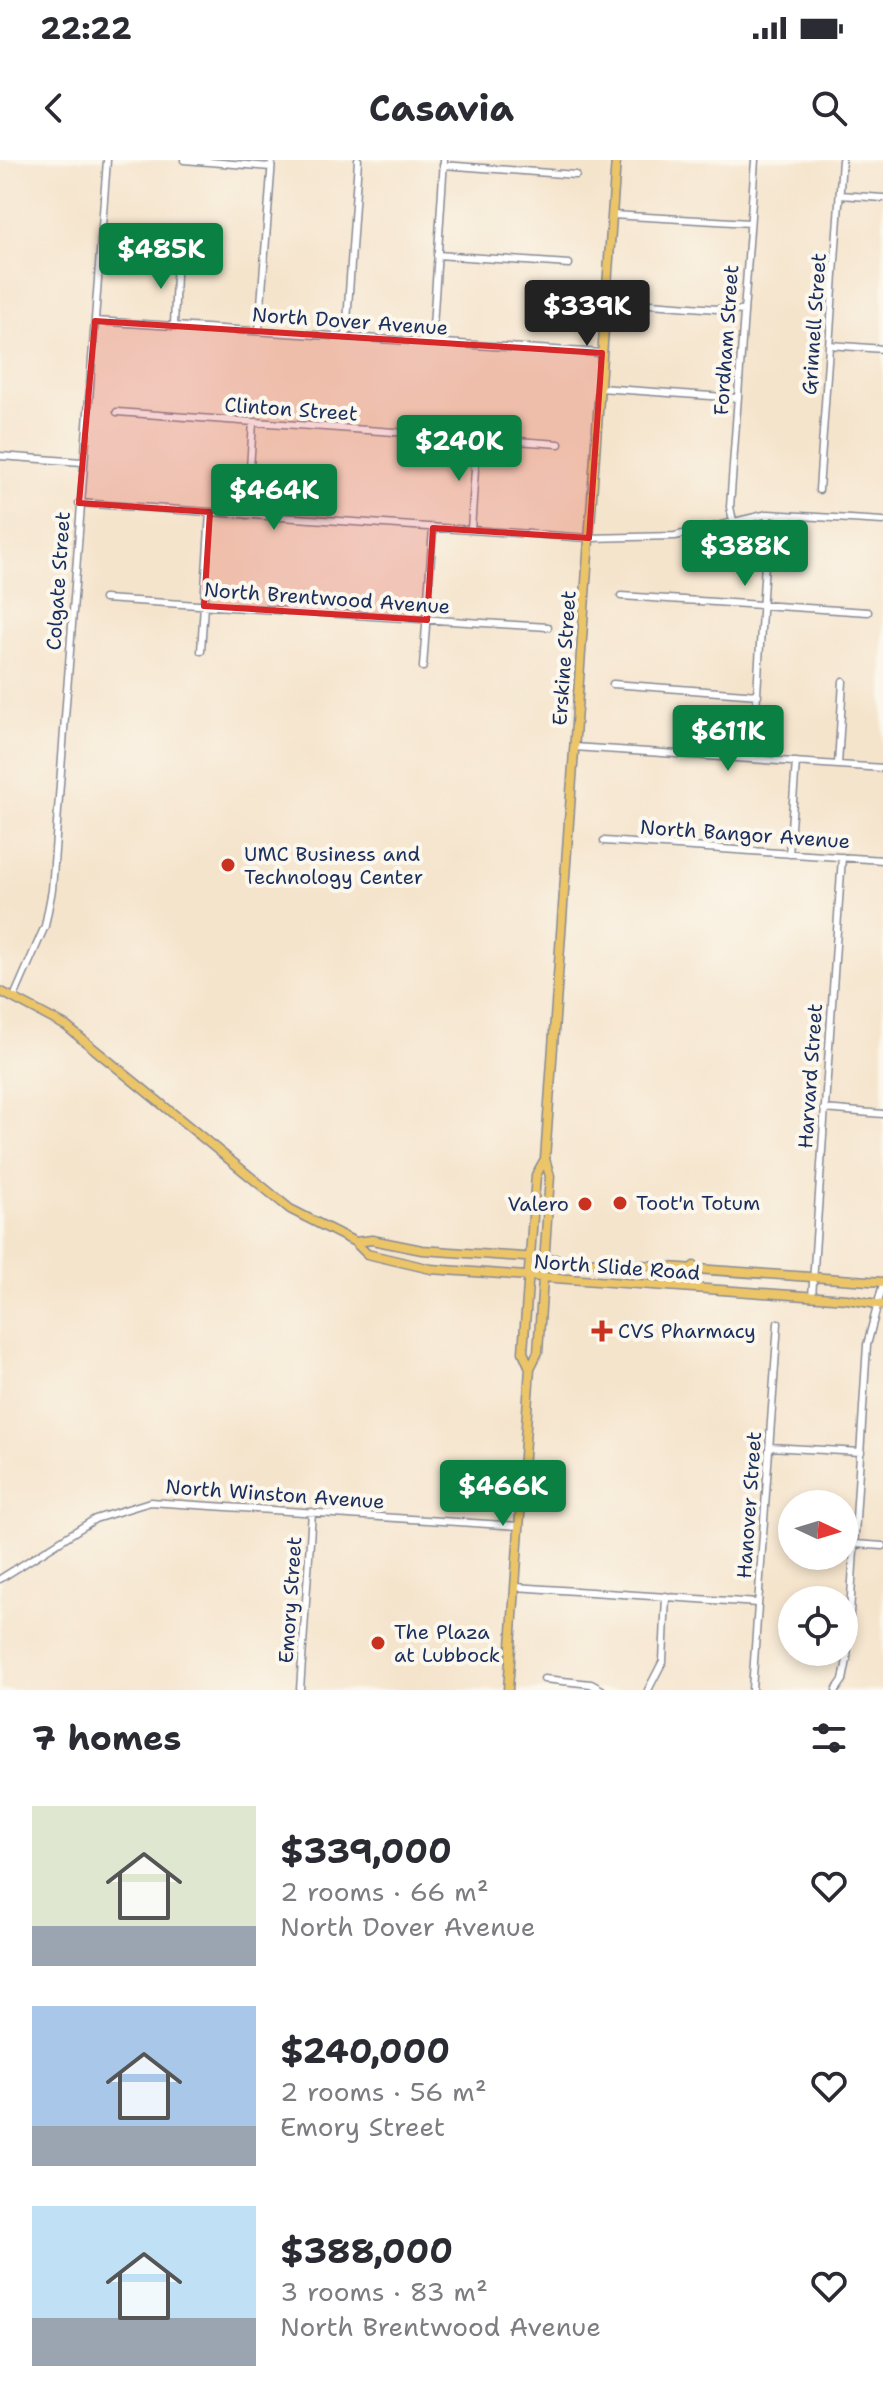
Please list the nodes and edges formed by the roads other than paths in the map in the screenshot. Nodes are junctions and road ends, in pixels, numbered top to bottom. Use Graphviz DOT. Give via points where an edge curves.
graph roads {
  1 [pos="107,160"];
  2 [pos="184,160"];
  3 [pos="358,160"];
  4 [pos="616,160"];
  5 [pos="755,160"];
  6 [pos="842,160"];
  7 [pos="444,162"];
  8 [pos="271,163"];
  9 [pos="576,175"];
  10 [pos="840,195"];
  11 [pos="883,198"];
  12 [pos="612,215"];
  13 [pos="750,223"];
  14 [pos="131,241"];
  15 [pos="437,255"];
  16 [pos="569,264"];
  17 [pos="637,303"];
  18 [pos="744,311"];
  19 [pos="95,321"];
  20 [pos="174,326"];
  21 [pos="259,331"];
  22 [pos="346,337"];
  23 [pos="432,342"];
  24 [pos="829,345"];
  25 [pos="883,349"];
  26 [pos="602,353"];
  27 [pos="600,388"];
  28 [pos="738,398"];
  29 [pos="117,412"];
  30 [pos="253,422"];
  31 [pos="477,438"];
  32 [pos="559,444"];
  33 [pos="0,456"];
  34 [pos="82,462"];
  35 [pos="819,490"];
  36 [pos="79,503"];
  37 [pos="210,512"];
  38 [pos="768,514"];
  39 [pos="247,515"];
  40 [pos="733,521"];
  41 [pos="883,521"];
  42 [pos="433,528"];
  43 [pos="471,530"];
  44 [pos="589,538"];
  45 [pos="621,596"];
  46 [pos="104,599"];
  47 [pos="764,605"];
  48 [pos="204,606"];
  49 [pos="868,612"];
  50 [pos="427,620"];
  51 [pos="548,627"];
  52 [pos="201,651"];
  53 [pos="423,667"];
  54 [pos="843,681"];
  55 [pos="613,684"];
  56 [pos="758,695"];
  57 [pos="574,747"];
  58 [pos="753,759"];
  59 [pos="796,762"];
  60 [pos="838,765"];
  61 [pos="883,768"];
  62 [pos="604,841"];
  63 [pos="789,854"];
  64 [pos="842,857"];
  65 [pos="883,860"];
  66 [pos="0,991"];
  67 [pos="14,997"];
  68 [pos="824,1109"];
  69 [pos="883,1114"];
  70 [pos="545,1159"];
  71 [pos="355,1242"];
  72 [pos="530,1256"];
  73 [pos="545,1257"];
  74 [pos="694,1266"];
  75 [pos="813,1275"];
  76 [pos="529,1277"];
  77 [pos="543,1278"];
  78 [pos="883,1283"];
  79 [pos="693,1288"];
  80 [pos="812,1297"];
  81 [pos="880,1304"];
  82 [pos="778,1323"];
  83 [pos="530,1368"];
  84 [pos="769,1447"];
  85 [pos="861,1452"];
  86 [pos="858,1498"];
  87 [pos="312,1512"];
  88 [pos="519,1526"];
  89 [pos="858,1544"];
  90 [pos="883,1546"];
  91 [pos="853,1570"];
  92 [pos="0,1579"];
  93 [pos="515,1587"];
  94 [pos="666,1596"];
  95 [pos="758,1603"];
  96 [pos="544,1679"];
  97 [pos="300,1690"];
  98 [pos="508,1690"];
  99 [pos="602,1690"];
  100 [pos="648,1690"];
  101 [pos="752,1690"];
  102 [pos="836,1690"];
  1 -- 19 [label="street, Colgate Street"];
  2 -- 8 [label="street"];
  3 -- 22 [label="street"];
  4 -- 12 [label="main road, Erskine Street"];
  5 -- 13 [label="street, Fordham Street"];
  6 -- 10 [label="street, Grinnell Street"];
  7 -- 9 [label="street"];
  7 -- 15 [label="street"];
  8 -- 21 [label="street"];
  10 -- 11 [label="street"];
  10 -- 24 [label="street, Grinnell Street"];
  12 -- 13 [label="street"];
  12 -- 26 [label="main road, Erskine Street"];
  13 -- 18 [label="street, Fordham Street"];
  14 -- 20 [label="street" via="173,245 179,256"];
  15 -- 16 [label="street"];
  15 -- 23 [label="street"];
  17 -- 18 [label="street"];
  18 -- 28 [label="street, Fordham Street"];
  19 -- 20 [label="street, North Dover Avenue"];
  19 -- 34 [label="street, Colgate Street"];
  20 -- 21 [label="street, North Dover Avenue"];
  21 -- 22 [label="street, North Dover Avenue"];
  22 -- 23 [label="street, North Dover Avenue"];
  23 -- 26 [label="street, North Dover Avenue"];
  24 -- 25 [label="street"];
  24 -- 35 [label="street, Grinnell Street"];
  26 -- 27 [label="main road, Erskine Street"];
  27 -- 28 [label="street"];
  27 -- 44 [label="main road, Erskine Street"];
  28 -- 40 [label="street, Fordham Street"];
  29 -- 30 [label="street, Clinton Street"];
  30 -- 31 [label="street, Clinton Street"];
  30 -- 39 [label="street"];
  31 -- 32 [label="street, Clinton Street"];
  31 -- 43 [label="street"];
  33 -- 34 [label="street"];
  34 -- 36 [label="street, Colgate Street"];
  36 -- 37 [label="street"];
  36 -- 67 [label="street, Colgate Street" via="52,890 45,926"];
  37 -- 39 [label="street"];
  37 -- 48 [label="street"];
  38 -- 40 [label="street"];
  38 -- 41 [label="street"];
  38 -- 47 [label="street"];
  39 -- 42 [label="street"];
  40 -- 44 [label="street" via="675,536"];
  42 -- 43 [label="street"];
  42 -- 50 [label="street"];
  43 -- 44 [label="street"];
  44 -- 57 [label="main road, Erskine Street"];
  45 -- 47 [label="street"];
  46 -- 48 [label="street, North Brentwood Avenue"];
  47 -- 49 [label="street"];
  47 -- 56 [label="street"];
  48 -- 50 [label="street, North Brentwood Avenue"];
  48 -- 52 [label="street"];
  50 -- 51 [label="street, North Brentwood Avenue"];
  50 -- 53 [label="street"];
  54 -- 60 [label="street"];
  55 -- 56 [label="street"];
  56 -- 58 [label="street"];
  57 -- 58 [label="street"];
  57 -- 70 [label="main road, Erskine Street"];
  58 -- 59 [label="street"];
  59 -- 60 [label="street"];
  59 -- 63 [label="street"];
  60 -- 61 [label="street"];
  62 -- 63 [label="street, North Bangor Avenue"];
  63 -- 64 [label="street, North Bangor Avenue"];
  64 -- 65 [label="street, North Bangor Avenue"];
  64 -- 68 [label="street, Harvard Street"];
  66 -- 67 [label="main road, North Slide Road"];
  67 -- 71 [label="main road, North Slide Road" via="94,1047 290,1209"];
  68 -- 69 [label="street"];
  68 -- 75 [label="street, Harvard Street"];
  70 -- 72 [label="main road, Erskine Street" via="536,1175"];
  70 -- 73 [label="main road, Erskine Street" via="550,1176"];
  71 -- 72 [label="main road, North Slide Road"];
  71 -- 76 [label="main road, North Slide Road" via="367,1254 416,1267"];
  72 -- 73 [label="main road, North Slide Road"];
  72 -- 76 [label="main road, Erskine Street"];
  73 -- 74 [label="main road, North Slide Road"];
  73 -- 77 [label="main road, Erskine Street"];
  74 -- 75 [label="main road, North Slide Road"];
  74 -- 79 [label="main road"];
  75 -- 78 [label="main road, North Slide Road"];
  75 -- 80 [label="street, Harvard Street"];
  76 -- 77 [label="main road, North Slide Road"];
  76 -- 83 [label="main road, Erskine Street" via="523,1352"];
  77 -- 79 [label="main road, North Slide Road"];
  77 -- 83 [label="main road, Erskine Street" via="538,1352"];
  78 -- 81 [label="street"];
  79 -- 80 [label="main road, North Slide Road"];
  80 -- 81 [label="main road, North Slide Road"];
  81 -- 85 [label="street" via="867,1345"];
  82 -- 84 [label="street, Hanover Street"];
  83 -- 88 [label="main road, Erskine Street"];
  84 -- 85 [label="street"];
  84 -- 95 [label="street, Hanover Street"];
  85 -- 86 [label="street"];
  87 -- 88 [label="street, North Winston Avenue"];
  87 -- 92 [label="street, North Winston Avenue" via="150,1502 124,1507 95,1519"];
  87 -- 97 [label="street, Emory Street"];
  88 -- 93 [label="main road, Erskine Street"];
  89 -- 90 [label="street"];
  91 -- 102 [label="street" via="846,1670"];
  93 -- 94 [label="street"];
  93 -- 98 [label="main road, Erskine Street"];
  94 -- 95 [label="street"];
  94 -- 100 [label="street" via="663,1661"];
  95 -- 101 [label="street, Hanover Street"];
  96 -- 99 [label="street"];
}
